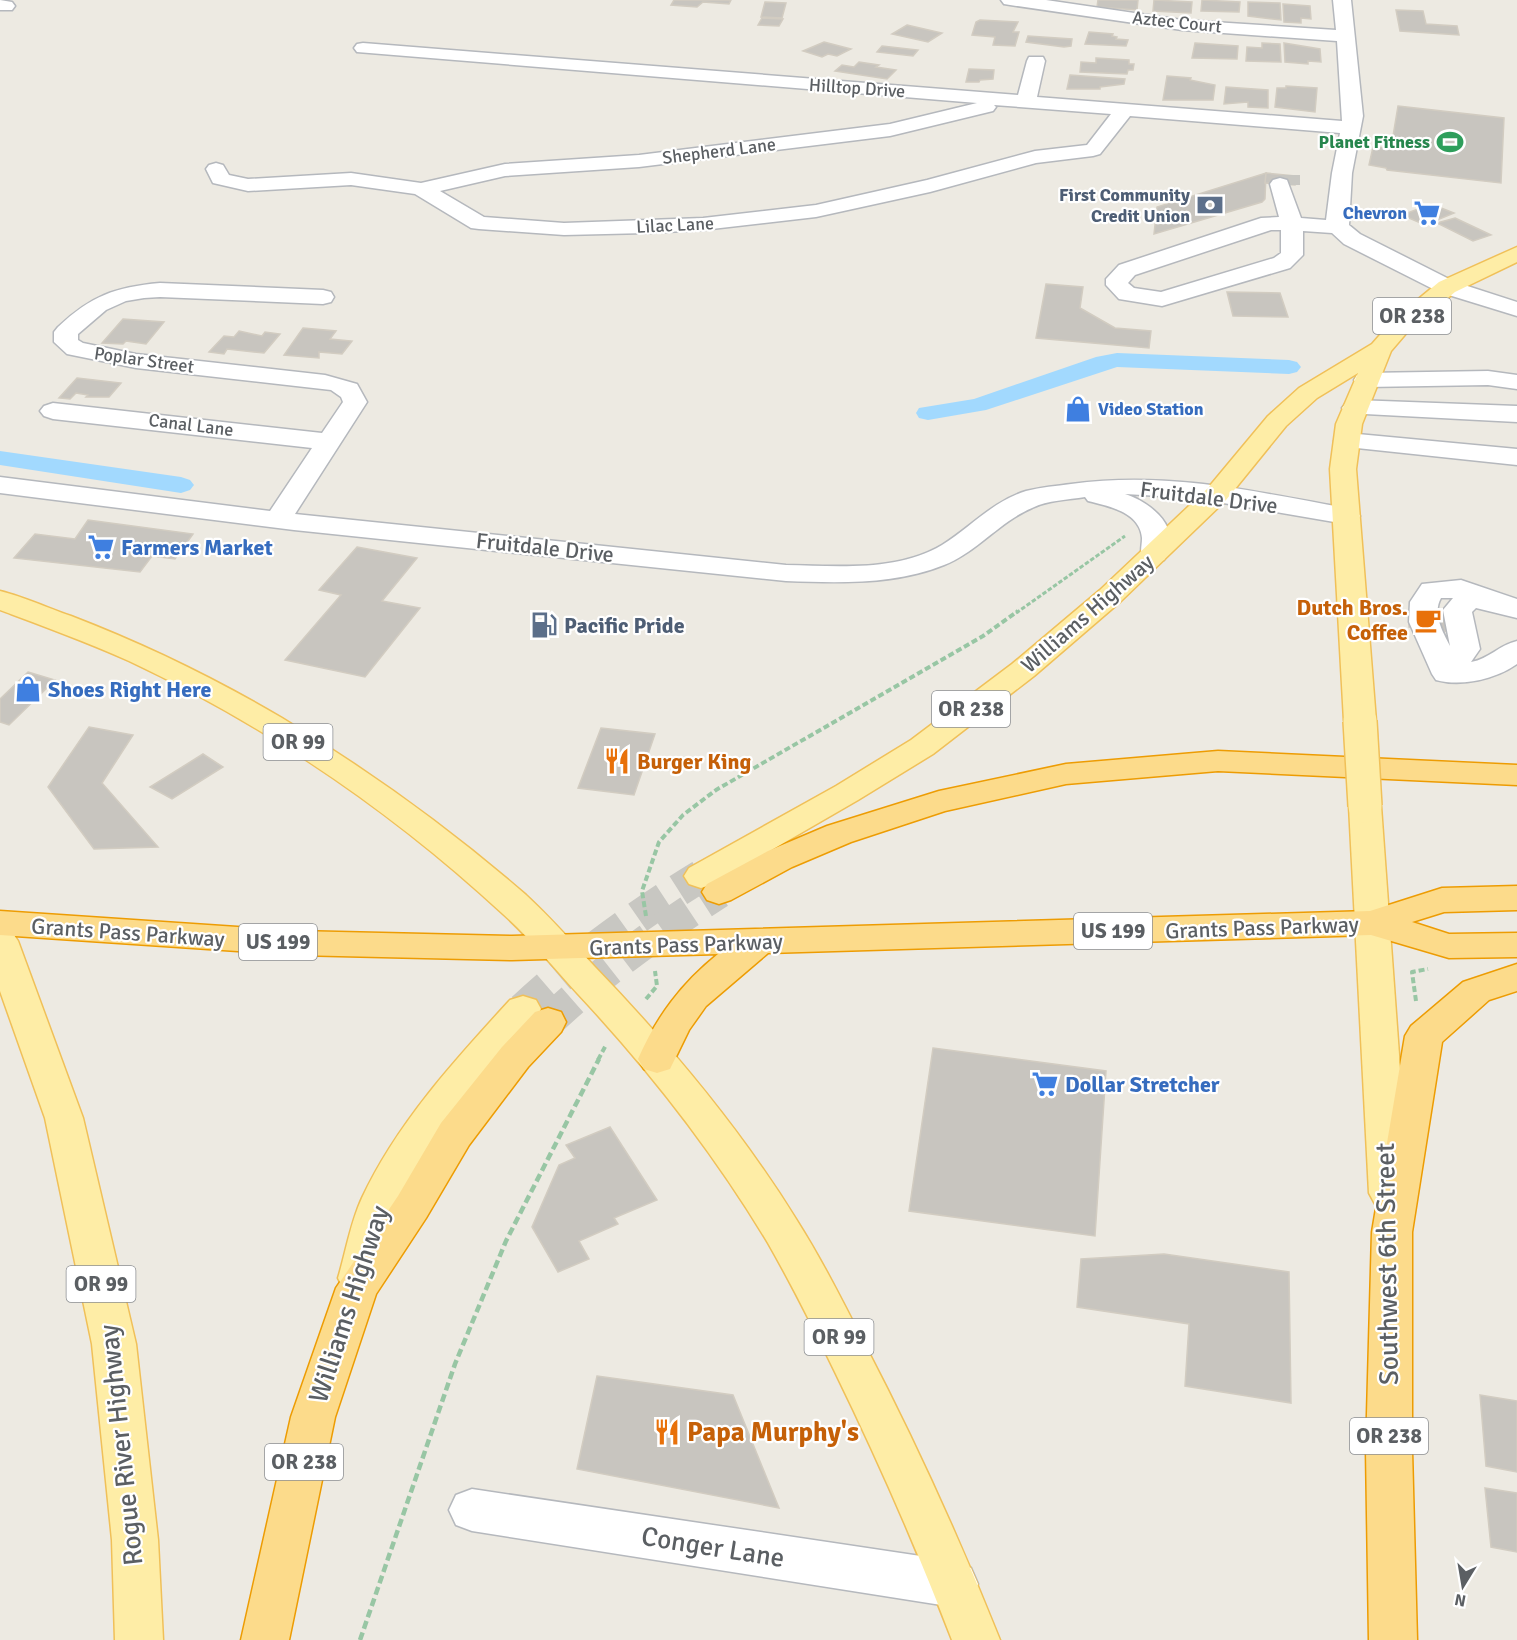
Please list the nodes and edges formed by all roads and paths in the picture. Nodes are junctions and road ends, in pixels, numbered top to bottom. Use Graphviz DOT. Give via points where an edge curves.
graph roads {
  1 [pos="1010,0"];
  2 [pos="1342,0"];
  3 [pos="1345,36"];
  4 [pos="363,48"];
  5 [pos="1036,61"];
  6 [pos="1020,101"];
  7 [pos="1125,109"];
  8 [pos="1239,119"];
  9 [pos="1352,128"];
  10 [pos="1236,142"];
  11 [pos="216,169"];
  12 [pos="1286,180"];
  13 [pos="421,189"];
  14 [pos="1292,224"];
  15 [pos="1338,227"];
  16 [pos="1517,254"];
  17 [pos="1447,287"];
  18 [pos="323,297"];
  19 [pos="1517,309"];
  20 [pos="1380,349"];
  21 [pos="1366,380"];
  22 [pos="1517,382"];
  23 [pos="1354,408"];
  24 [pos="53,411"];
  25 [pos="1517,414"];
  26 [pos="1517,437"];
  27 [pos="1347,441"];
  28 [pos="330,442"];
  29 [pos="1417,448"];
  30 [pos="1517,457"];
  31 [pos="0,485"];
  32 [pos="1072,492"];
  33 [pos="1217,494"];
  34 [pos="1346,516"];
  35 [pos="278,519"];
  36 [pos="1154,554"];
  37 [pos="0,600"];
  38 [pos="1510,606"];
  39 [pos="1517,650"];
  40 [pos="1517,775"];
  41 [pos="710,884"];
  42 [pos="1517,898"];
  43 [pos="0,923"];
  44 [pos="1372,924"];
  45 [pos="0,941"];
  46 [pos="758,942"];
  47 [pos="1517,945"];
  48 [pos="556,947"];
  49 [pos="1437,968"];
  50 [pos="1517,977"];
  51 [pos="1422,1005"];
  52 [pos="535,1016"];
  53 [pos="657,1059"];
  54 [pos="1392,1232"];
  55 [pos="472,1510"];
  56 [pos="954,1584"];
  57 [pos="139,1640"];
  58 [pos="266,1640"];
  59 [pos="976,1640"];
  60 [pos="1393,1640"];
  1 -- 3 [label="street, Aztec Court" via="1182,25"];
  2 -- 3 [label="street"];
  3 -- 9 [label="street"];
  4 -- 6 [label="street, Hilltop Drive"];
  5 -- 6 [label="street"];
  6 -- 7 [label="street, Hilltop Drive"];
  6 -- 13 [label="street, Shepherd Lane" via="890,130 639,161 506,170"];
  7 -- 8 [label="street, Hilltop Drive"];
  7 -- 13 [label="street, Lilac Lane" via="1093,150 1035,158 816,211 703,225 564,229 479,223"];
  8 -- 9 [label="street, Hilltop Drive"];
  8 -- 10 [label="street"];
  9 -- 15 [label="street" via="1342,173"];
  11 -- 13 [label="street, Lilac Lane" via="220,179 248,185 351,179"];
  12 -- 14 [label="street"];
  14 -- 14 [label="street" via="1269,223 1126,270 1116,279 1117,285 1127,294 1162,299 1282,263 1292,255"];
  14 -- 15 [label="street"];
  15 -- 17 [label="street" via="1352,239"];
  16 -- 17 [label="main road, Williams Highway / OR 238"];
  17 -- 19 [label="street"];
  17 -- 20 [label="main road, Williams Highway / OR 238" via="1401,325"];
  18 -- 28 [label="street, Poplar Street" via="133,292 110,297 84,314 66,332 66,342 75,349 136,361 339,385 355,396 355,402"];
  20 -- 21 [label="main road, Williams Highway / OR 238"];
  20 -- 33 [label="main road, Williams Highway / OR 238" via="1308,393 1277,422"];
  21 -- 22 [label="street" via="1488,378"];
  21 -- 23 [label="main road, Williams Highway / OR 238"];
  23 -- 25 [label="street"];
  23 -- 27 [label="main road, Williams Highway / OR 238"];
  24 -- 28 [label="street, Canal Lane"];
  26 -- 29 [label="street" via="1422,431 1416,436"];
  27 -- 29 [label="street"];
  27 -- 34 [label="main road, Williams Highway / OR 238" via="1343,469"];
  28 -- 35 [label="street, Poplar Street"];
  29 -- 30 [label="street"];
  31 -- 35 [label="street, Fruitdale Drive"];
  32 -- 33 [label="street, Fruitdale Drive" via="1122,487"];
  32 -- 35 [label="street, Fruitdale Drive" via="1051,493 1006,510 948,552 920,564 874,573 828,575"];
  32 -- 36 [label="street, Fruitdale Drive" via="1120,501 1147,517 1158,538"];
  33 -- 34 [label="street, Fruitdale Drive"];
  33 -- 36 [label="main road, Williams Highway / OR 238"];
  34 -- 44 [label="main road, Williams Highway / OR 238, bridge"];
  36 -- 41 [label="main road, Williams Highway / OR 238" via="1023,670 922,747"];
  37 -- 48 [label="main road, OR 99" via="86,632 158,665 290,737 417,824 516,906"];
  38 -- 39 [label="street" via="1470,598 1457,610 1465,649 1447,674 1492,668"];
  40 -- 41 [label="highway" via="1218,761 1066,774 939,802 840,834"];
  42 -- 44 [label="highway, Grants Pass Parkway / US 199" via="1442,900"];
  43 -- 48 [label="highway, Grants Pass Parkway / US 199" via="296,943"];
  44 -- 46 [label="highway, Grants Pass Parkway / US 199"];
  44 -- 47 [label="highway, Grants Pass Parkway / US 199" via="1449,946"];
  44 -- 54 [label="main road, Southwest 6th Street / OR 238"];
  45 -- 57 [label="main road, Rogue River Highway / OR 99" via="64,1118 114,1344 135,1540"];
  46 -- 48 [label="highway, Grants Pass Parkway / US 199"];
  46 -- 53 [label="highway" via="687,1005"];
  48 -- 53 [label="main road, OR 99"];
  49 -- 51 [label="path" via="1412,972 1414,999"];
  50 -- 54 [label="highway" via="1476,991 1424,1035"];
  52 -- 58 [label="highway, Williams Highway / OR 238" via="515,1057 455,1134 357,1288 313,1417"];
  53 -- 56 [label="main road, OR 99" via="707,1119 771,1213 830,1317 897,1454"];
  54 -- 60 [label="highway, Southwest 6th Street / OR 238" via="1389,1450"];
  55 -- 56 [label="street, Conger Lane"];
  56 -- 59 [label="main road, OR 99"];
}
